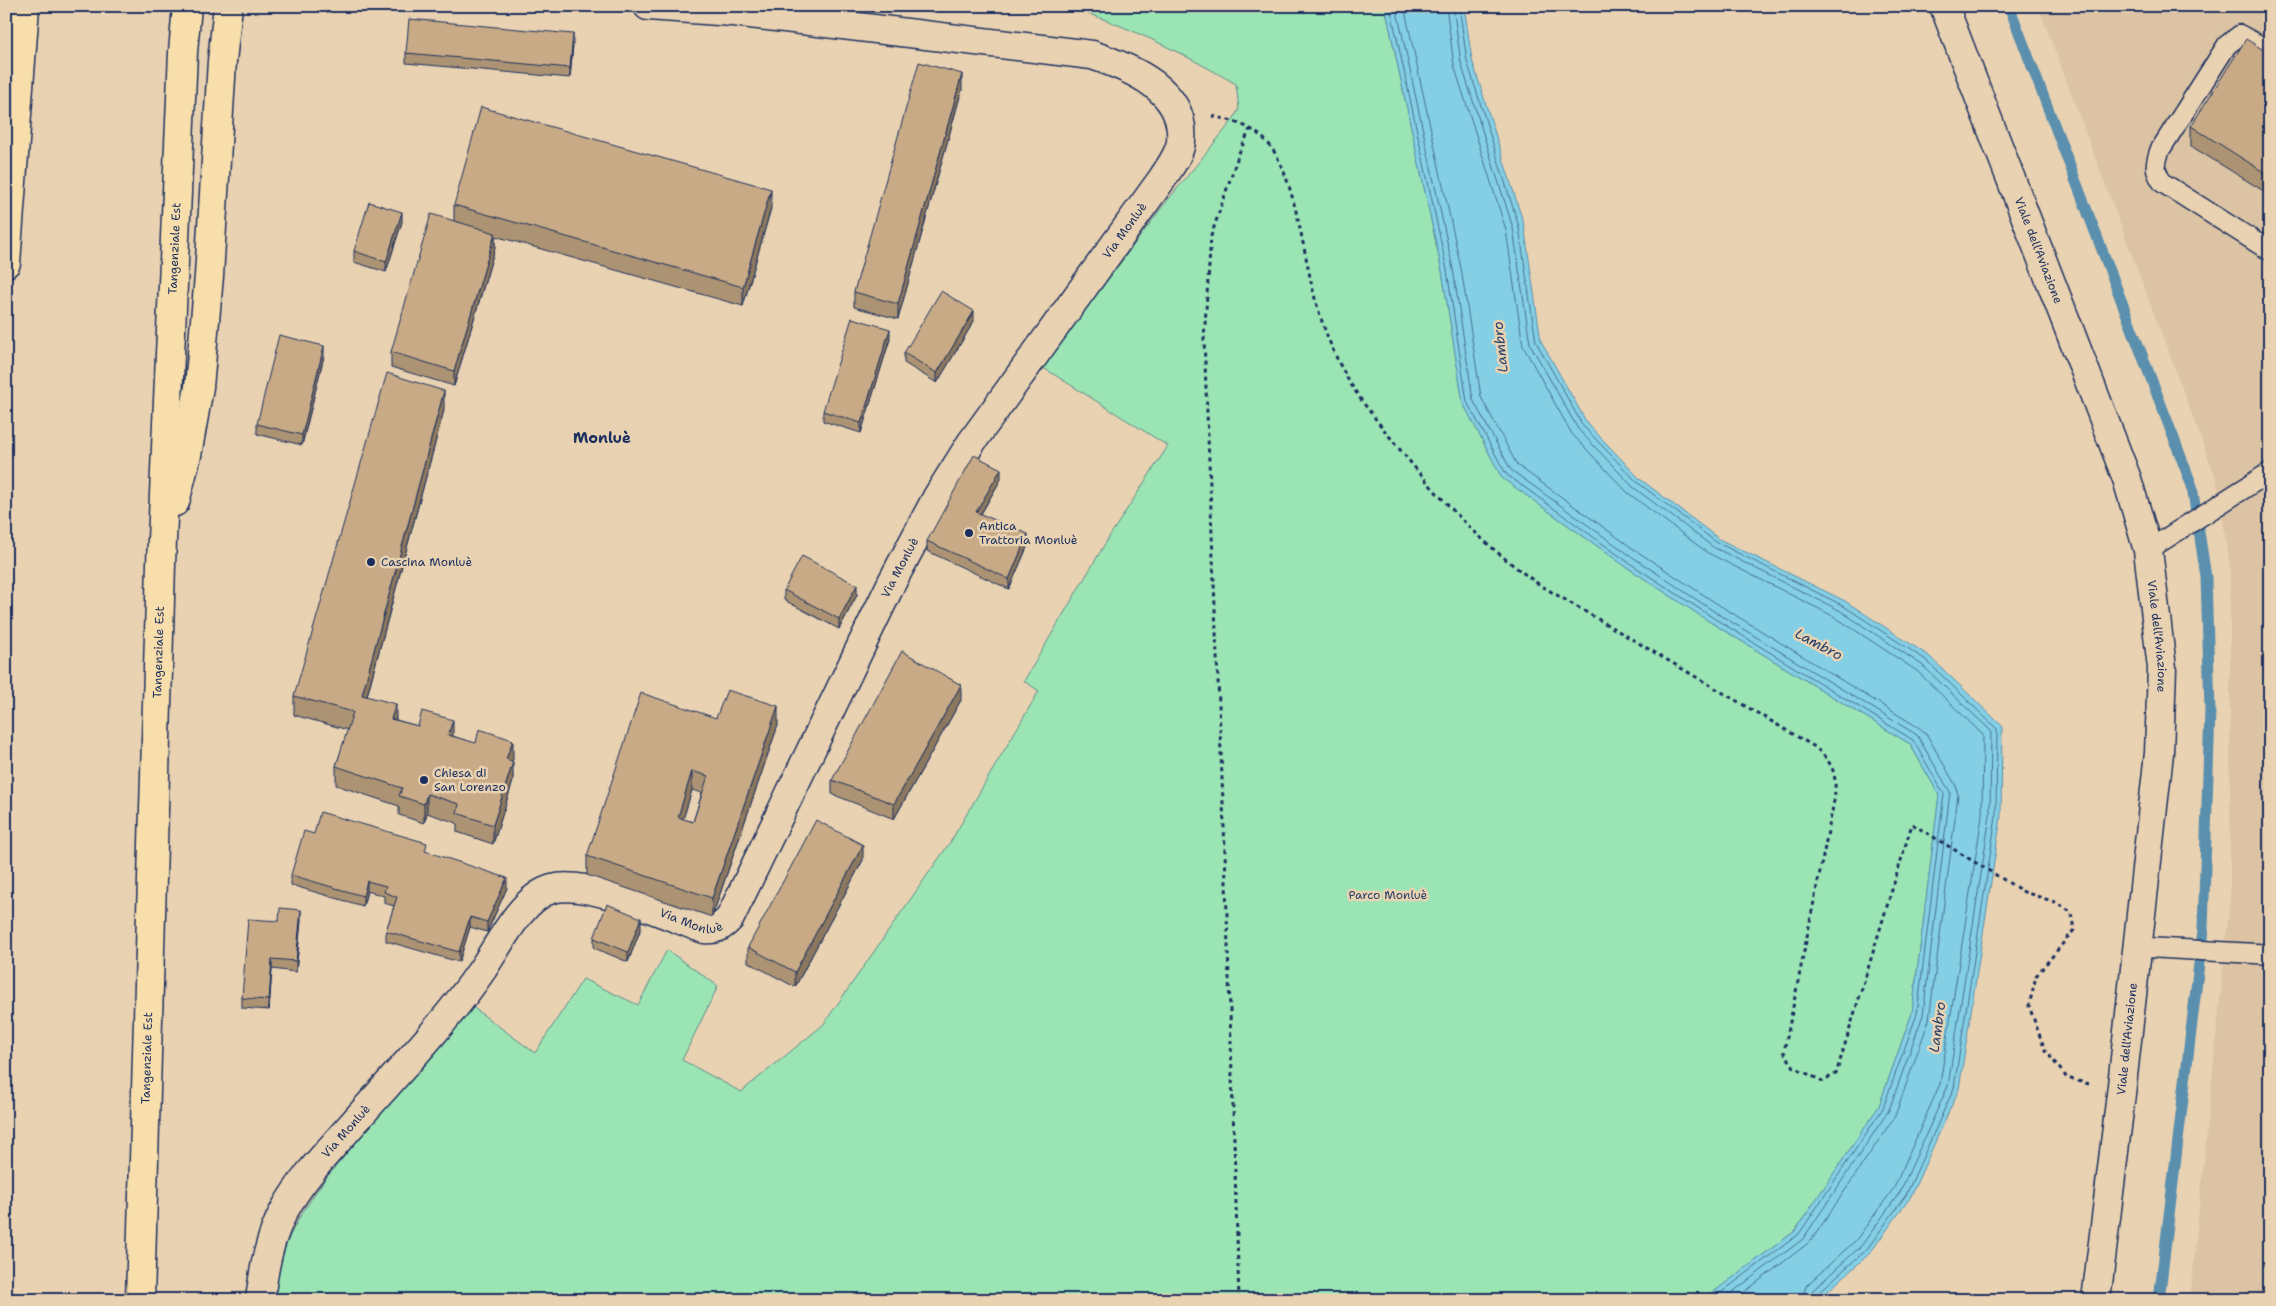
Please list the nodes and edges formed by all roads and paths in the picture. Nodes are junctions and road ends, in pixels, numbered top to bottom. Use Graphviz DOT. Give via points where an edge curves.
graph roads {
  1 [pos="25,6"];
  2 [pos="186,6"];
  3 [pos="228,6"];
  4 [pos="648,6"];
  5 [pos="1944,6"];
  6 [pos="2270,51"];
  7 [pos="1180,122"];
  8 [pos="1250,129"];
  9 [pos="2270,251"];
  10 [pos="6,263"];
  11 [pos="2270,472"];
  12 [pos="2148,550"];
  13 [pos="161,564"];
  14 [pos="2138,947"];
  15 [pos="2264,954"];
  16 [pos="2121,1094"];
  17 [pos="140,1300"];
  18 [pos="260,1300"];
  19 [pos="1239,1300"];
  20 [pos="2096,1300"];
  1 -- 10 [label="highway"];
  2 -- 13 [label="highway, Tangenziale Est"];
  3 -- 13 [label="highway" via="199,387 187,455"];
  4 -- 7 [label="street, Via Monluè" via="733,12 1092,55 1125,66 1154,84 1172,102"];
  5 -- 12 [label="street, Viale dell'Aviazione" via="2127,479"];
  6 -- 9 [label="lane" via="2240,35 2226,45 2160,150 2156,173 2163,183"];
  7 -- 8 [label="path" via="1211,116 1233,120"];
  7 -- 18 [label="street, Via Monluè" via="1181,142 1162,179 971,443 937,497 892,582 724,926 704,929 610,895 572,887 552,889 535,898 524,908 447,1015 305,1178 284,1210 273,1237 264,1263"];
  8 -- 16 [label="path" via="1266,141 1276,155 1289,184 1316,302 1346,376 1371,413 1456,516 1505,561 1540,585 1815,747 1829,760 1836,780 1834,801 1784,1052 1794,1067 1822,1081 1836,1074 1912,824 2024,892 2055,902 2071,912 2074,930 2036,976 2029,1006 2045,1050 2067,1078"];
  8 -- 19 [label="path" via="1211,236 1204,339 1226,861"];
  11 -- 12 [label="lane"];
  12 -- 14 [label="street, Viale dell'Aviazione" via="2162,668 2159,753"];
  13 -- 17 [label="highway, Tangenziale Est"];
  14 -- 15 [label="lane"];
  14 -- 16 [label="street, Viale dell'Aviazione"];
  16 -- 20 [label="street, Viale dell'Aviazione"];
}
